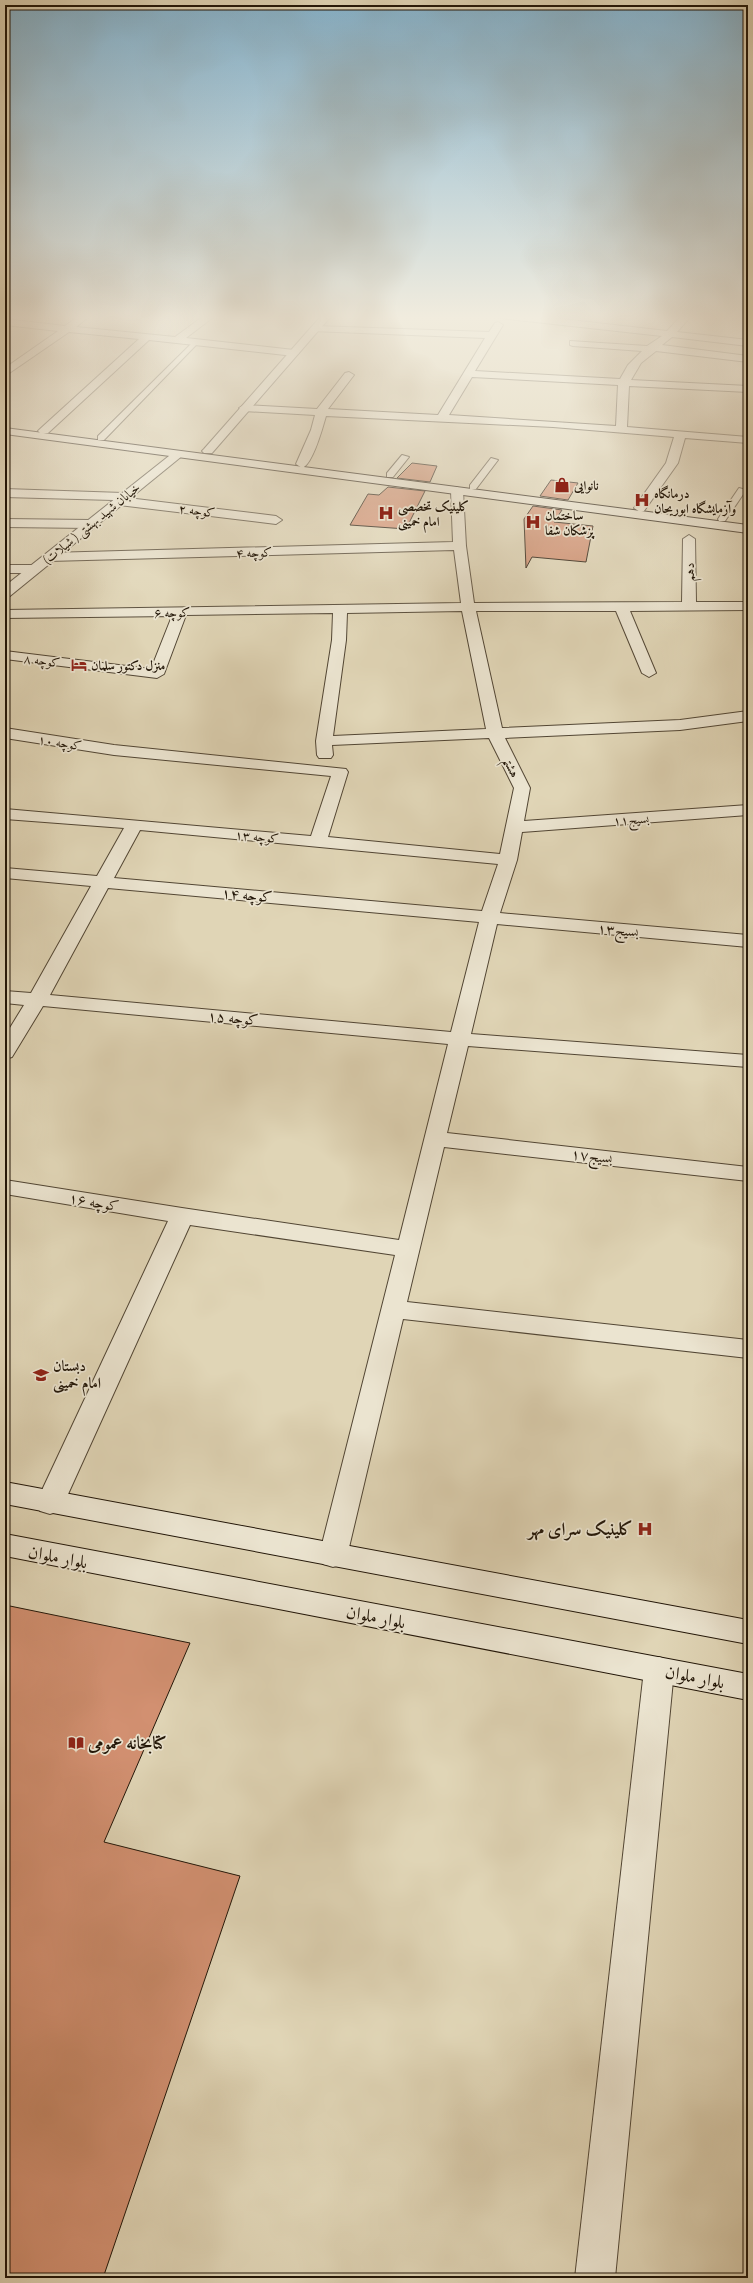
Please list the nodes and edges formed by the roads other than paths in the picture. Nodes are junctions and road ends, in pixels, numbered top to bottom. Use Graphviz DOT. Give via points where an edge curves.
graph roads {
  1 [pos="54,422"];
  2 [pos="117,422"];
  3 [pos="233,422"];
  4 [pos="318,422"];
  5 [pos="500,422"];
  6 [pos="621,422"];
  7 [pos="5,426"];
  8 [pos="621,429"];
  9 [pos="44,431"];
  10 [pos="5,432"];
  11 [pos="682,433"];
  12 [pos="101,438"];
  13 [pos="748,440"];
  14 [pos="208,451"];
  15 [pos="178,454"];
  16 [pos="405,457"];
  17 [pos="494,460"];
  18 [pos="302,464"];
  19 [pos="390,475"];
  20 [pos="472,487"];
  21 [pos="742,490"];
  22 [pos="457,492"];
  23 [pos="5,493"];
  24 [pos="121,499"];
  25 [pos="640,508"];
  26 [pos="722,519"];
  27 [pos="276,520"];
  28 [pos="748,522"];
  29 [pos="5,523"];
  30 [pos="90,524"];
  31 [pos="748,529"];
  32 [pos="689,539"];
  33 [pos="460,546"];
  34 [pos="49,557"];
  35 [pos="5,569"];
  36 [pos="35,569"];
  37 [pos="5,593"];
  38 [pos="689,605"];
  39 [pos="621,606"];
  40 [pos="748,606"];
  41 [pos="468,607"];
  42 [pos="340,609"];
  43 [pos="180,612"];
  44 [pos="5,614"];
  45 [pos="5,655"];
  46 [pos="649,673"];
  47 [pos="748,716"];
  48 [pos="5,733"];
  49 [pos="495,734"];
  50 [pos="324,740"];
  51 [pos="325,771"];
  52 [pos="748,810"];
  53 [pos="5,814"];
  54 [pos="135,824"];
  55 [pos="515,827"];
  56 [pos="318,842"];
  57 [pos="508,860"];
  58 [pos="5,873"];
  59 [pos="102,882"];
  60 [pos="489,918"];
  61 [pos="748,941"];
  62 [pos="5,997"];
  63 [pos="37,1000"];
  64 [pos="460,1040"];
  65 [pos="5,1053"];
  66 [pos="748,1061"];
  67 [pos="436,1139"];
  68 [pos="748,1174"];
  69 [pos="5,1187"];
  70 [pos="182,1216"];
  71 [pos="408,1249"];
  72 [pos="394,1309"];
  73 [pos="748,1350"];
  74 [pos="5,1493"];
  75 [pos="50,1503"];
  76 [pos="5,1545"];
  77 [pos="333,1556"];
  78 [pos="748,1632"];
  79 [pos="659,1670"];
  80 [pos="748,1687"];
  81 [pos="595,2278"];
  1 -- 9 [label="street"];
  2 -- 12 [label="lane"];
  3 -- 14 [label="street"];
  4 -- 18 [label="street"];
  5 -- 8 [label="street"];
  6 -- 8 [label="street"];
  7 -- 9 [label="street"];
  8 -- 11 [label="street"];
  9 -- 12 [label="street"];
  10 -- 15 [label="street"];
  11 -- 13 [label="street"];
  11 -- 25 [label="street" via="672,463"];
  12 -- 14 [label="street"];
  14 -- 18 [label="street"];
  15 -- 22 [label="street"];
  15 -- 24 [label="street, خیابان شهید بهشتی ( شیلات)"];
  16 -- 19 [label="lane"];
  17 -- 20 [label="lane"];
  18 -- 19 [label="street"];
  19 -- 20 [label="street"];
  20 -- 25 [label="street"];
  21 -- 26 [label="lane"];
  22 -- 31 [label="street"];
  22 -- 33 [label="street, هشتم"];
  23 -- 24 [label="street, کوچه ۲"];
  24 -- 27 [label="street, کوچه ۲"];
  24 -- 30 [label="street, خیابان شهید بهشتی ( شیلات)"];
  25 -- 26 [label="street"];
  26 -- 28 [label="street"];
  29 -- 30 [label="street"];
  30 -- 34 [label="street, خیابان شهید بهشتی ( شیلات)"];
  32 -- 38 [label="street, دهم"];
  33 -- 34 [label="street, کوچه ۴"];
  33 -- 41 [label="street, هشتم"];
  34 -- 36 [label="street, خیابان شهید بهشتی ( شیلات)"];
  35 -- 36 [label="street"];
  36 -- 37 [label="street, خیابان شهید بهشتی ( شیلات)"];
  38 -- 39 [label="street, کوچه ۶"];
  38 -- 40 [label="street, کوچه ۶"];
  39 -- 41 [label="street, کوچه ۶"];
  39 -- 46 [label="street"];
  41 -- 42 [label="street, کوچه ۶"];
  41 -- 49 [label="street, هشتم"];
  42 -- 43 [label="street, کوچه ۶"];
  42 -- 50 [label="street" via="339,640"];
  43 -- 44 [label="street, کوچه ۶"];
  43 -- 45 [label="street, کوچه ۸" via="157,674"];
  47 -- 49 [label="street" via="680,725"];
  48 -- 51 [label="street, کوچه ۱۰" via="114,750"];
  49 -- 50 [label="street"];
  49 -- 55 [label="street, هشتم" via="522,788"];
  50 -- 51 [label="street"];
  51 -- 56 [label="street, کوچه ۱۰" via="340,772"];
  52 -- 55 [label="street, بسیج۱۱"];
  53 -- 54 [label="street, کوچه ۱۳"];
  54 -- 56 [label="street, کوچه ۱۳"];
  54 -- 59 [label="street"];
  55 -- 57 [label="street, هشتم"];
  56 -- 57 [label="street, کوچه ۱۳"];
  57 -- 60 [label="street, هشتم"];
  58 -- 59 [label="street, کوچه ۱۴"];
  59 -- 60 [label="street, کوچه ۱۴"];
  59 -- 63 [label="street"];
  60 -- 61 [label="street, بسیج۱۳"];
  60 -- 64 [label="street, هشتم"];
  62 -- 63 [label="street, کوچه ۱۵"];
  63 -- 64 [label="street, کوچه ۱۵"];
  63 -- 65 [label="street"];
  64 -- 66 [label="street, کوچه ۱۵"];
  64 -- 67 [label="street, هشتم"];
  67 -- 68 [label="street, بسیج۱۷"];
  67 -- 71 [label="street, هشتم"];
  69 -- 70 [label="street, کوچه ۱۶"];
  70 -- 71 [label="street, کوچه ۱۶"];
  70 -- 75 [label="street"];
  71 -- 72 [label="street, هشتم"];
  72 -- 73 [label="street"];
  72 -- 77 [label="street, هشتم"];
  74 -- 75 [label="street"];
  75 -- 77 [label="street"];
  76 -- 79 [label="street, بلوار ملوان"];
  77 -- 78 [label="street"];
  79 -- 80 [label="street, بلوار ملوان"];
  79 -- 81 [label="street"];
}
